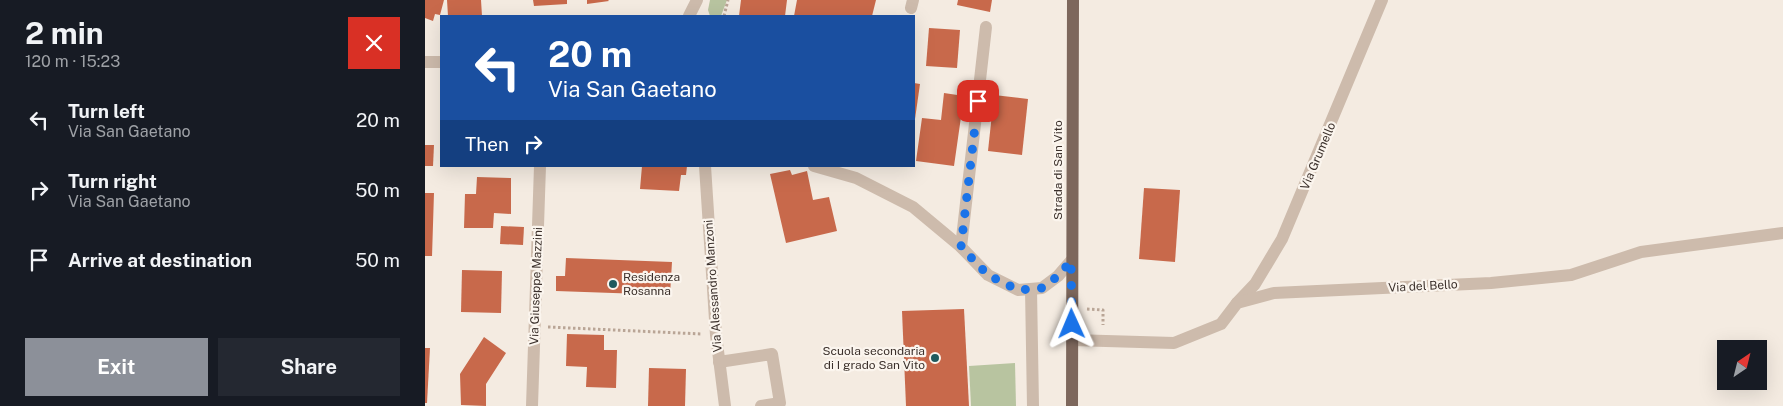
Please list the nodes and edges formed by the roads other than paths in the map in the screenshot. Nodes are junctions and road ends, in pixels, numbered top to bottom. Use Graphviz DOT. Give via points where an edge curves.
graph roads {
  1 [pos="688,0"];
  2 [pos="697,0"];
  3 [pos="1073,0"];
  4 [pos="1382,0"];
  5 [pos="689,15"];
  6 [pos="986,28"];
  7 [pos="425,62"];
  8 [pos="440,62"];
  9 [pos="540,167"];
  10 [pos="705,167"];
  11 [pos="821,167"];
  12 [pos="857,172"];
  13 [pos="1783,233"];
  14 [pos="961,247"];
  15 [pos="1071,261"];
  16 [pos="1031,289"];
  17 [pos="1237,303"];
  18 [pos="1072,340"];
  19 [pos="719,362"];
  20 [pos="532,406"];
  21 [pos="725,406"];
  22 [pos="761,406"];
  23 [pos="1033,406"];
  24 [pos="1072,406"];
  1 -- 5 [label="street"];
  2 -- 5 [label="street"];
  3 -- 15 [label="main road, Strada di San Vito"];
  4 -- 17 [label="street, Via Grumello" via="1282,239 1255,284"];
  6 -- 14 [label="street"];
  7 -- 8 [label="street"];
  9 -- 20 [label="street, Via Giuseppe Mazzini"];
  10 -- 19 [label="street, Via Alessandro Manzoni"];
  11 -- 12 [label="street"];
  12 -- 14 [label="street" via="913,207"];
  13 -- 17 [label="street, Via del Bello" via="1641,252 1571,275 1491,283 1274,293"];
  14 -- 16 [label="street" via="988,275 1018,290"];
  15 -- 16 [label="street" via="1042,288"];
  15 -- 18 [label="main road, Strada di San Vito"];
  16 -- 23 [label="street"];
  17 -- 18 [label="street" via="1221,324 1174,343"];
  18 -- 24 [label="main road, Strada di San Vito"];
  19 -- 21 [label="street, Via Alessandro Manzoni"];
  19 -- 22 [label="street" via="772,354 781,403"];
}
